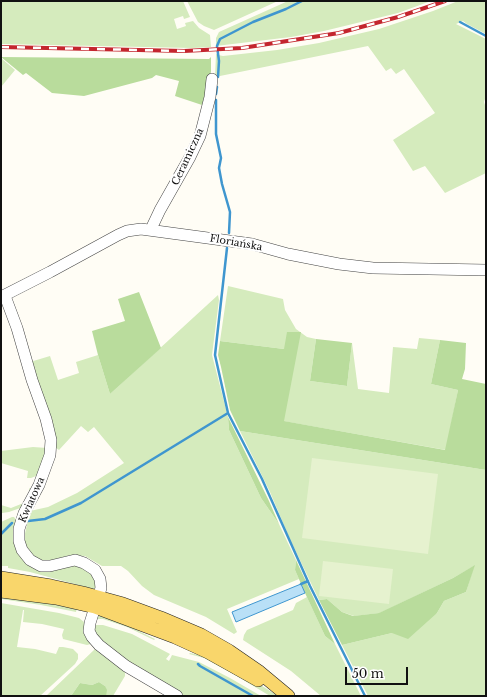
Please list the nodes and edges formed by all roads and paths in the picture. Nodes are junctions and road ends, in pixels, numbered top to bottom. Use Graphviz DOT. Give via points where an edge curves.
graph roads {
  1 [pos="212,79"];
  2 [pos="151,229"];
  3 [pos="486,270"];
  4 [pos="3,296"];
  5 [pos="1,578"];
  6 [pos="1,591"];
  7 [pos="97,602"];
  8 [pos="285,694"];
  9 [pos="177,696"];
  1 -- 2 [label="street, Ceramiczna" via="200,136"];
  2 -- 3 [label="street, Floriańska" via="252,244 339,264 373,268"];
  2 -- 4 [label="street, Floriańska" via="123,232"];
  4 -- 7 [label="street, Kwiatowa" via="17,328 51,440 50,455 19,530 21,546 30,560 41,566 70,560 88,564 100,579"];
  5 -- 7 [label="main road" via="51,586"];
  6 -- 7 [label="main road"];
  7 -- 8 [label="main road" via="208,652"];
  7 -- 9 [label="street, Kwiatowa" via="89,629 94,641 126,666"];
}
